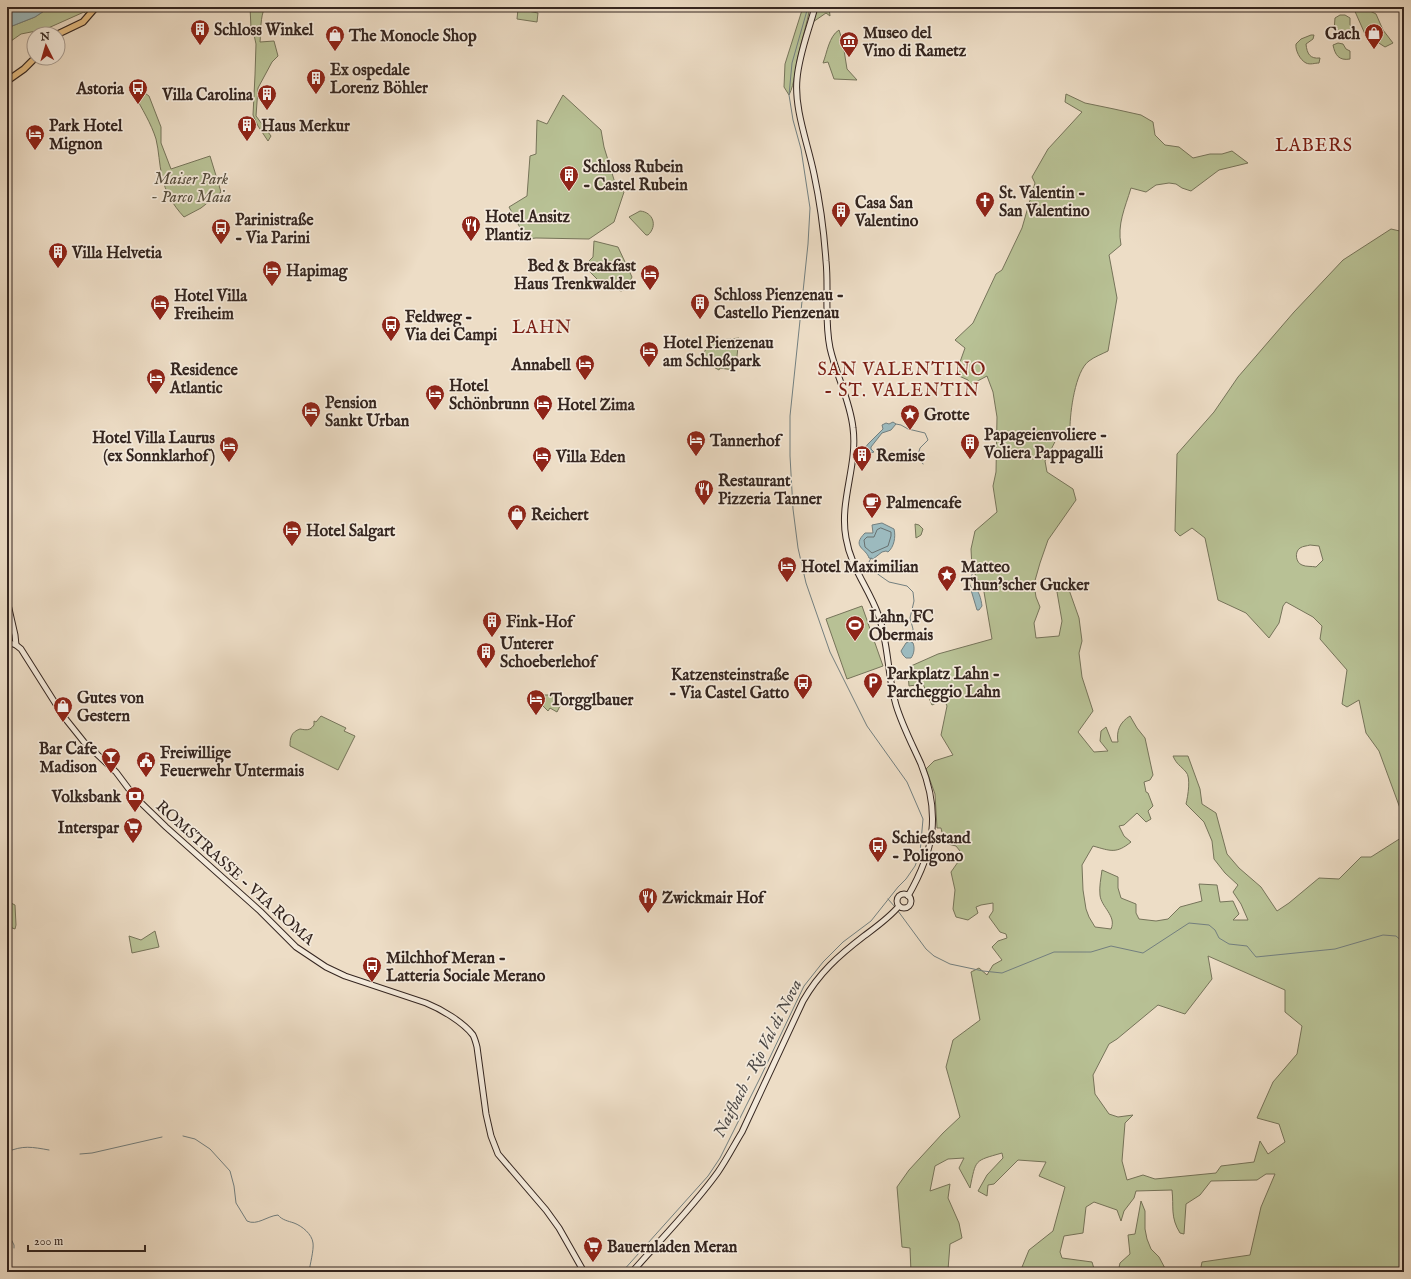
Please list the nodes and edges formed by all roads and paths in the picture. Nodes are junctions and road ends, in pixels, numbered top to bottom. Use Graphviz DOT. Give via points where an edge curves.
graph roads {
  1 [pos="96,7"];
  2 [pos="280,7"];
  3 [pos="312,7"];
  4 [pos="815,7"];
  5 [pos="66,30"];
  6 [pos="27,66"];
  7 [pos="7,81"];
  8 [pos="7,600"];
  9 [pos="7,642"];
  10 [pos="16,645"];
  11 [pos="908,896"];
  12 [pos="897,909"];
  13 [pos="582,1271"];
  14 [pos="632,1272"];
  1 -- 5 [label="main road" via="83,22"];
  2 -- 3 [label="main road"];
  4 -- 11 [label="main road" via="800,63 797,90 818,195 826,260 826,313 830,348 850,409 854,437 843,522 848,550 878,613 887,645 900,718 931,794 933,824 929,852"];
  6 -- 7 [label="main road"];
  8 -- 10 [label="main road"];
  9 -- 10 [label="main road"];
  10 -- 13 [label="main road, ROMSTRASSE - VIA ROMA" via="64,717 84,742 116,772 134,796 296,947 345,976 438,1008 469,1031 477,1047 486,1114 498,1154 559,1228"];
  11 -- 12 [label="main road" via="899,896"];
  11 -- 12 [label="main road" via="911,902 909,906"];
  12 -- 14 [label="main road" via="835,959 814,984 803,1001 731,1152 702,1193"];
}
